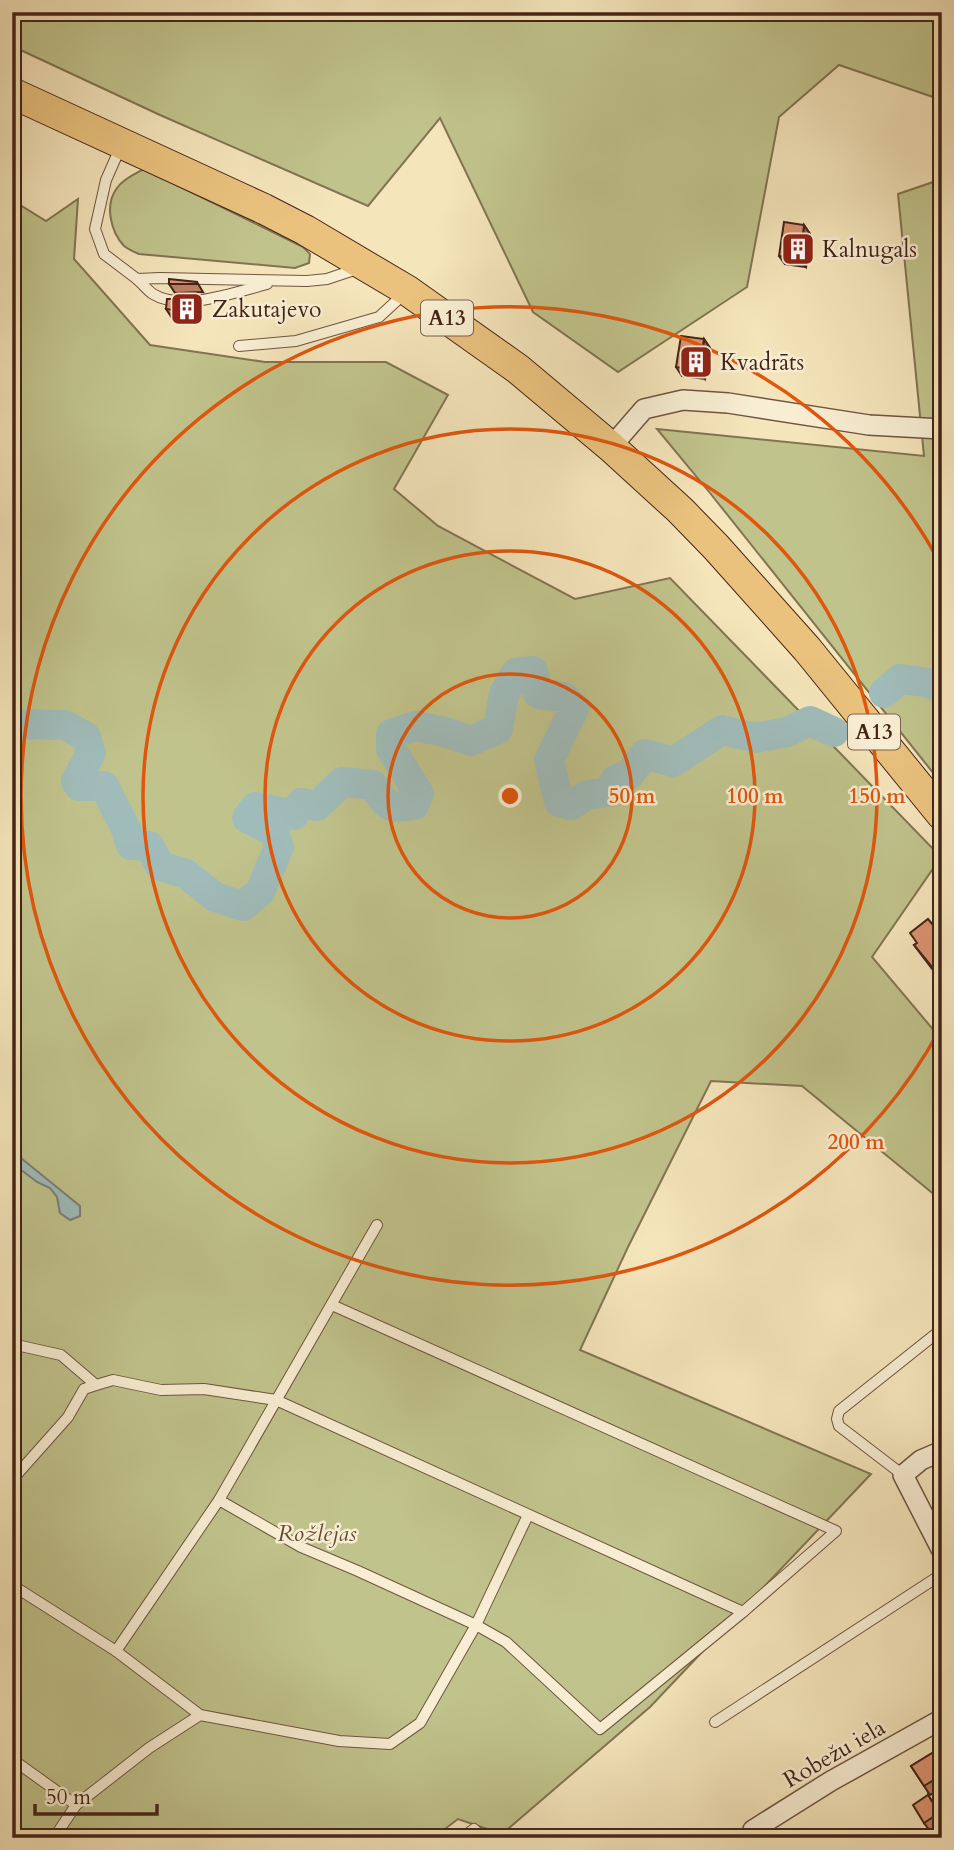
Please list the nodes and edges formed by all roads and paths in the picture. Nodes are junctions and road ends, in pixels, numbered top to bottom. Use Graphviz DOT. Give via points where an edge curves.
graph roads {
  1 [pos="12,93"];
  2 [pos="122,144"];
  3 [pos="368,266"];
  4 [pos="137,279"];
  5 [pos="278,281"];
  6 [pos="408,291"];
  7 [pos="239,346"];
  8 [pos="942,429"];
  9 [pos="611,447"];
  10 [pos="942,815"];
  11 [pos="377,1225"];
  12 [pos="332,1305"];
  13 [pos="942,1329"];
  14 [pos="12,1343"];
  15 [pos="96,1385"];
  16 [pos="276,1400"];
  17 [pos="942,1451"];
  18 [pos="903,1475"];
  19 [pos="12,1480"];
  20 [pos="219,1500"];
  21 [pos="528,1515"];
  22 [pos="942,1551"];
  23 [pos="942,1574"];
  24 [pos="12,1585"];
  25 [pos="743,1612"];
  26 [pos="476,1625"];
  27 [pos="116,1651"];
  28 [pos="200,1715"];
  29 [pos="942,1719"];
  30 [pos="715,1721"];
  31 [pos="12,1759"];
  32 [pos="76,1805"];
  33 [pos="753,1830"];
  34 [pos="54,1838"];
  35 [pos="462,1838"];
  36 [pos="483,1838"];
  1 -- 2 [label="main road, A13"];
  2 -- 3 [label="main road, A13" via="264,209"];
  2 -- 4 [label="lane" via="106,180 95,229 104,254"];
  3 -- 5 [label="lane" via="327,279"];
  3 -- 6 [label="main road, A13"];
  4 -- 5 [label="lane"];
  4 -- 5 [label="lane" via="166,299 201,301"];
  6 -- 7 [label="lane" via="379,317 296,341"];
  6 -- 9 [label="main road, A13" via="518,369"];
  8 -- 9 [label="street" via="869,425 683,400 644,410"];
  9 -- 10 [label="main road, A13" via="716,547 807,649"];
  11 -- 12 [label="lane"];
  12 -- 16 [label="lane"];
  12 -- 25 [label="lane" via="836,1531"];
  13 -- 18 [label="lane" via="839,1411 839,1426"];
  14 -- 15 [label="lane" via="61,1355"];
  15 -- 16 [label="lane" via="114,1380 161,1390 204,1389"];
  15 -- 19 [label="lane" via="84,1389 68,1417"];
  16 -- 20 [label="lane"];
  16 -- 21 [label="lane"];
  17 -- 18 [label="street"];
  18 -- 22 [label="street"];
  20 -- 26 [label="lane" via="301,1547"];
  20 -- 27 [label="lane"];
  21 -- 25 [label="lane"];
  21 -- 26 [label="lane"];
  23 -- 30 [label="lane"];
  24 -- 27 [label="lane"];
  25 -- 26 [label="lane" via="600,1729 506,1642"];
  26 -- 28 [label="lane" via="420,1723 390,1745 339,1741"];
  27 -- 28 [label="lane"];
  28 -- 32 [label="lane"];
  29 -- 33 [label="street, Robežu iela"];
  31 -- 32 [label="lane"];
  32 -- 34 [label="lane"];
  35 -- 36 [label="lane" via="474,1829"];
}
